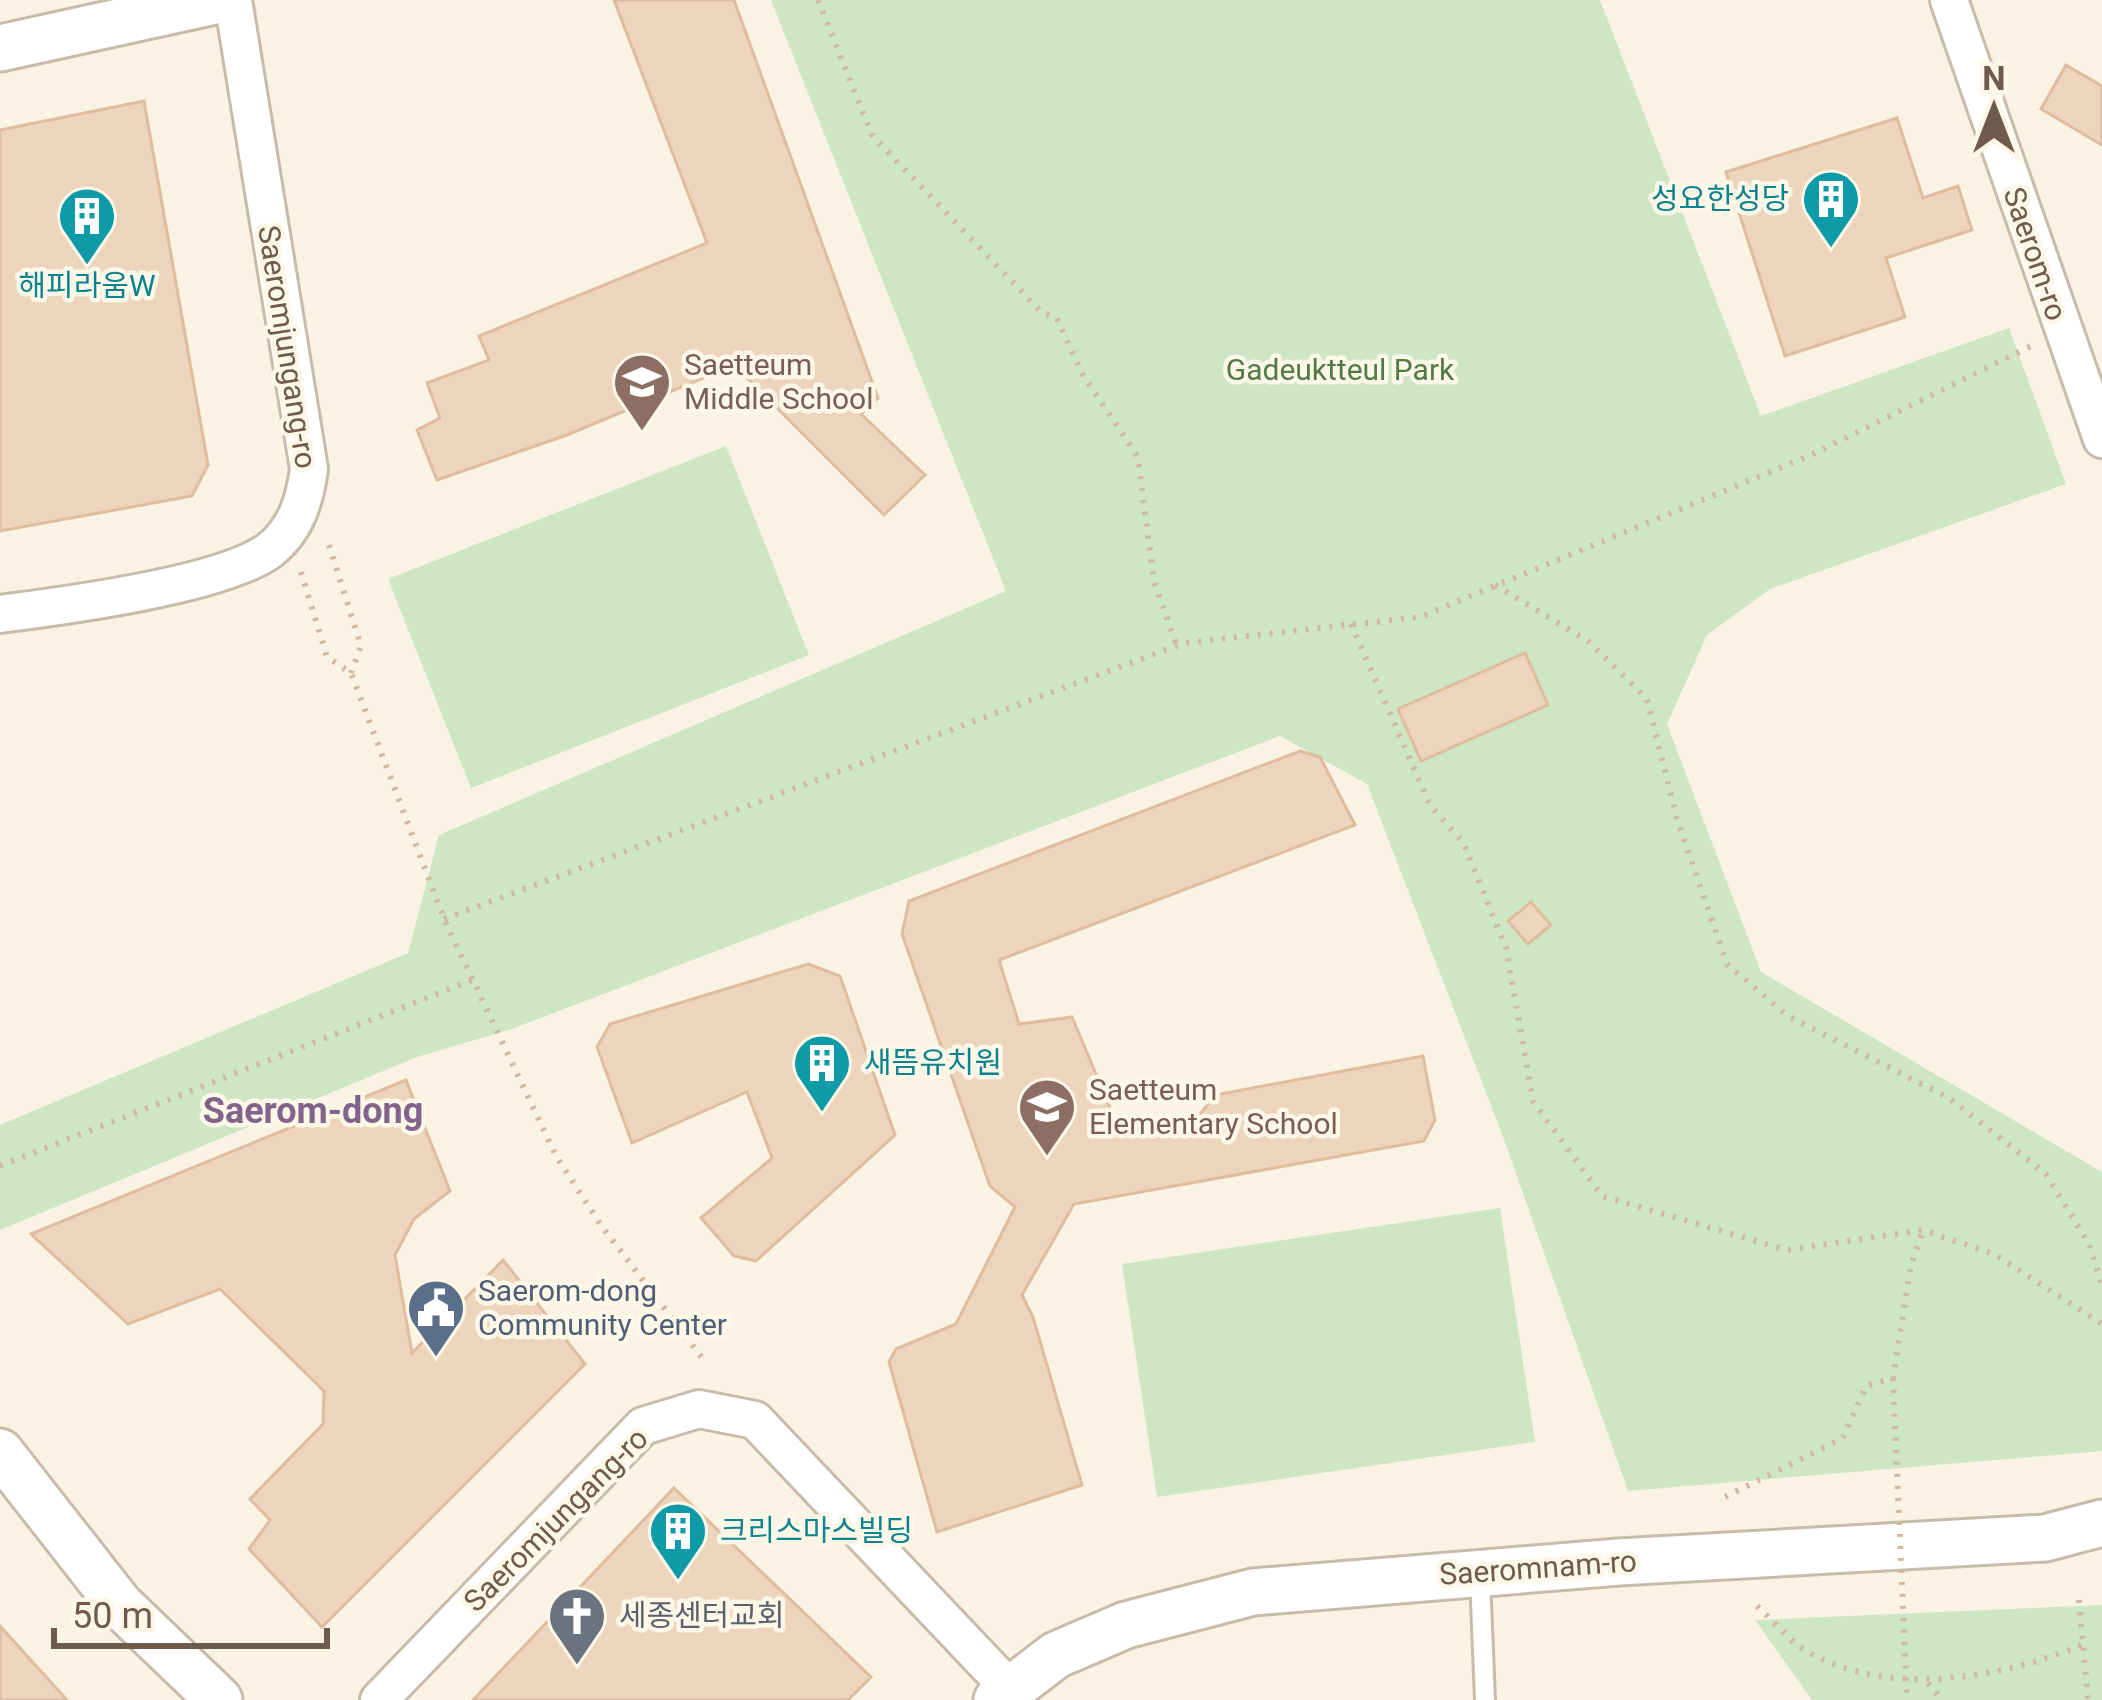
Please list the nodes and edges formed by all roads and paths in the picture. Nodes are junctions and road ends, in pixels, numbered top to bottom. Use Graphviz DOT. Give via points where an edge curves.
graph roads {
  1 [pos="219,0"];
  2 [pos="233,0"];
  3 [pos="818,0"];
  4 [pos="1949,0"];
  5 [pos="0,48"];
  6 [pos="2034,344"];
  7 [pos="2102,439"];
  8 [pos="329,544"];
  9 [pos="301,572"];
  10 [pos="1496,585"];
  11 [pos="0,614"];
  12 [pos="1351,624"];
  13 [pos="1177,646"];
  14 [pos="351,673"];
  15 [pos="444,919"];
  16 [pos="475,980"];
  17 [pos="0,1166"];
  18 [pos="1924,1230"];
  19 [pos="2102,1285"];
  20 [pos="2102,1324"];
  21 [pos="703,1359"];
  22 [pos="1893,1378"];
  23 [pos="0,1452"];
  24 [pos="1725,1497"];
  25 [pos="2102,1522"];
  26 [pos="1479,1572"];
  27 [pos="2079,1600"];
  28 [pos="1757,1606"];
  29 [pos="2082,1645"];
  30 [pos="1928,1684"];
  31 [pos="1003,1694"];
  32 [pos="219,1700"];
  33 [pos="379,1700"];
  34 [pos="1485,1700"];
  35 [pos="1907,1700"];
  36 [pos="1942,1700"];
  37 [pos="2088,1700"];
  1 -- 5 [label="street"];
  2 -- 11 [label="street, Saeromjungang-ro" via="309,469 304,506 272,549 230,570"];
  3 -- 13 [label="path" via="872,135 1042,313 1056,316 1083,375 1138,457 1154,582"];
  4 -- 7 [label="street, Saerom-ro"];
  6 -- 10 [label="path" via="1811,455"];
  8 -- 14 [label="path" via="361,646"];
  9 -- 14 [label="path" via="327,657"];
  10 -- 12 [label="path" via="1420,617"];
  10 -- 19 [label="path" via="1588,641 1647,699 1726,964 1788,1016 1949,1098 2046,1174 2089,1244"];
  12 -- 13 [label="path"];
  12 -- 18 [label="path" via="1430,806 1463,842 1506,949 1533,1101 1602,1196 1787,1250"];
  13 -- 15 [label="path"];
  14 -- 15 [label="path"];
  15 -- 16 [label="path"];
  16 -- 17 [label="path"];
  16 -- 21 [label="path" via="556,1156"];
  18 -- 20 [label="path" via="1994,1254"];
  18 -- 22 [label="path"];
  22 -- 24 [label="path" via="1866,1386 1843,1438"];
  22 -- 35 [label="path, bridge"];
  23 -- 32 [label="street" via="120,1605"];
  25 -- 26 [label="street, Saeromnam-ro" via="2045,1538"];
  26 -- 31 [label="street, Saeromnam-ro" via="1252,1592 1126,1625 1056,1655"];
  26 -- 34 [label="lane"];
  27 -- 29 [label="path"];
  28 -- 30 [label="path" via="1800,1648 1850,1673"];
  29 -- 30 [label="path"];
  29 -- 37 [label="path"];
  30 -- 36 [label="path"];
  31 -- 33 [label="street, Saeromjungang-ro" via="754,1420 699,1409 643,1426"];
}
